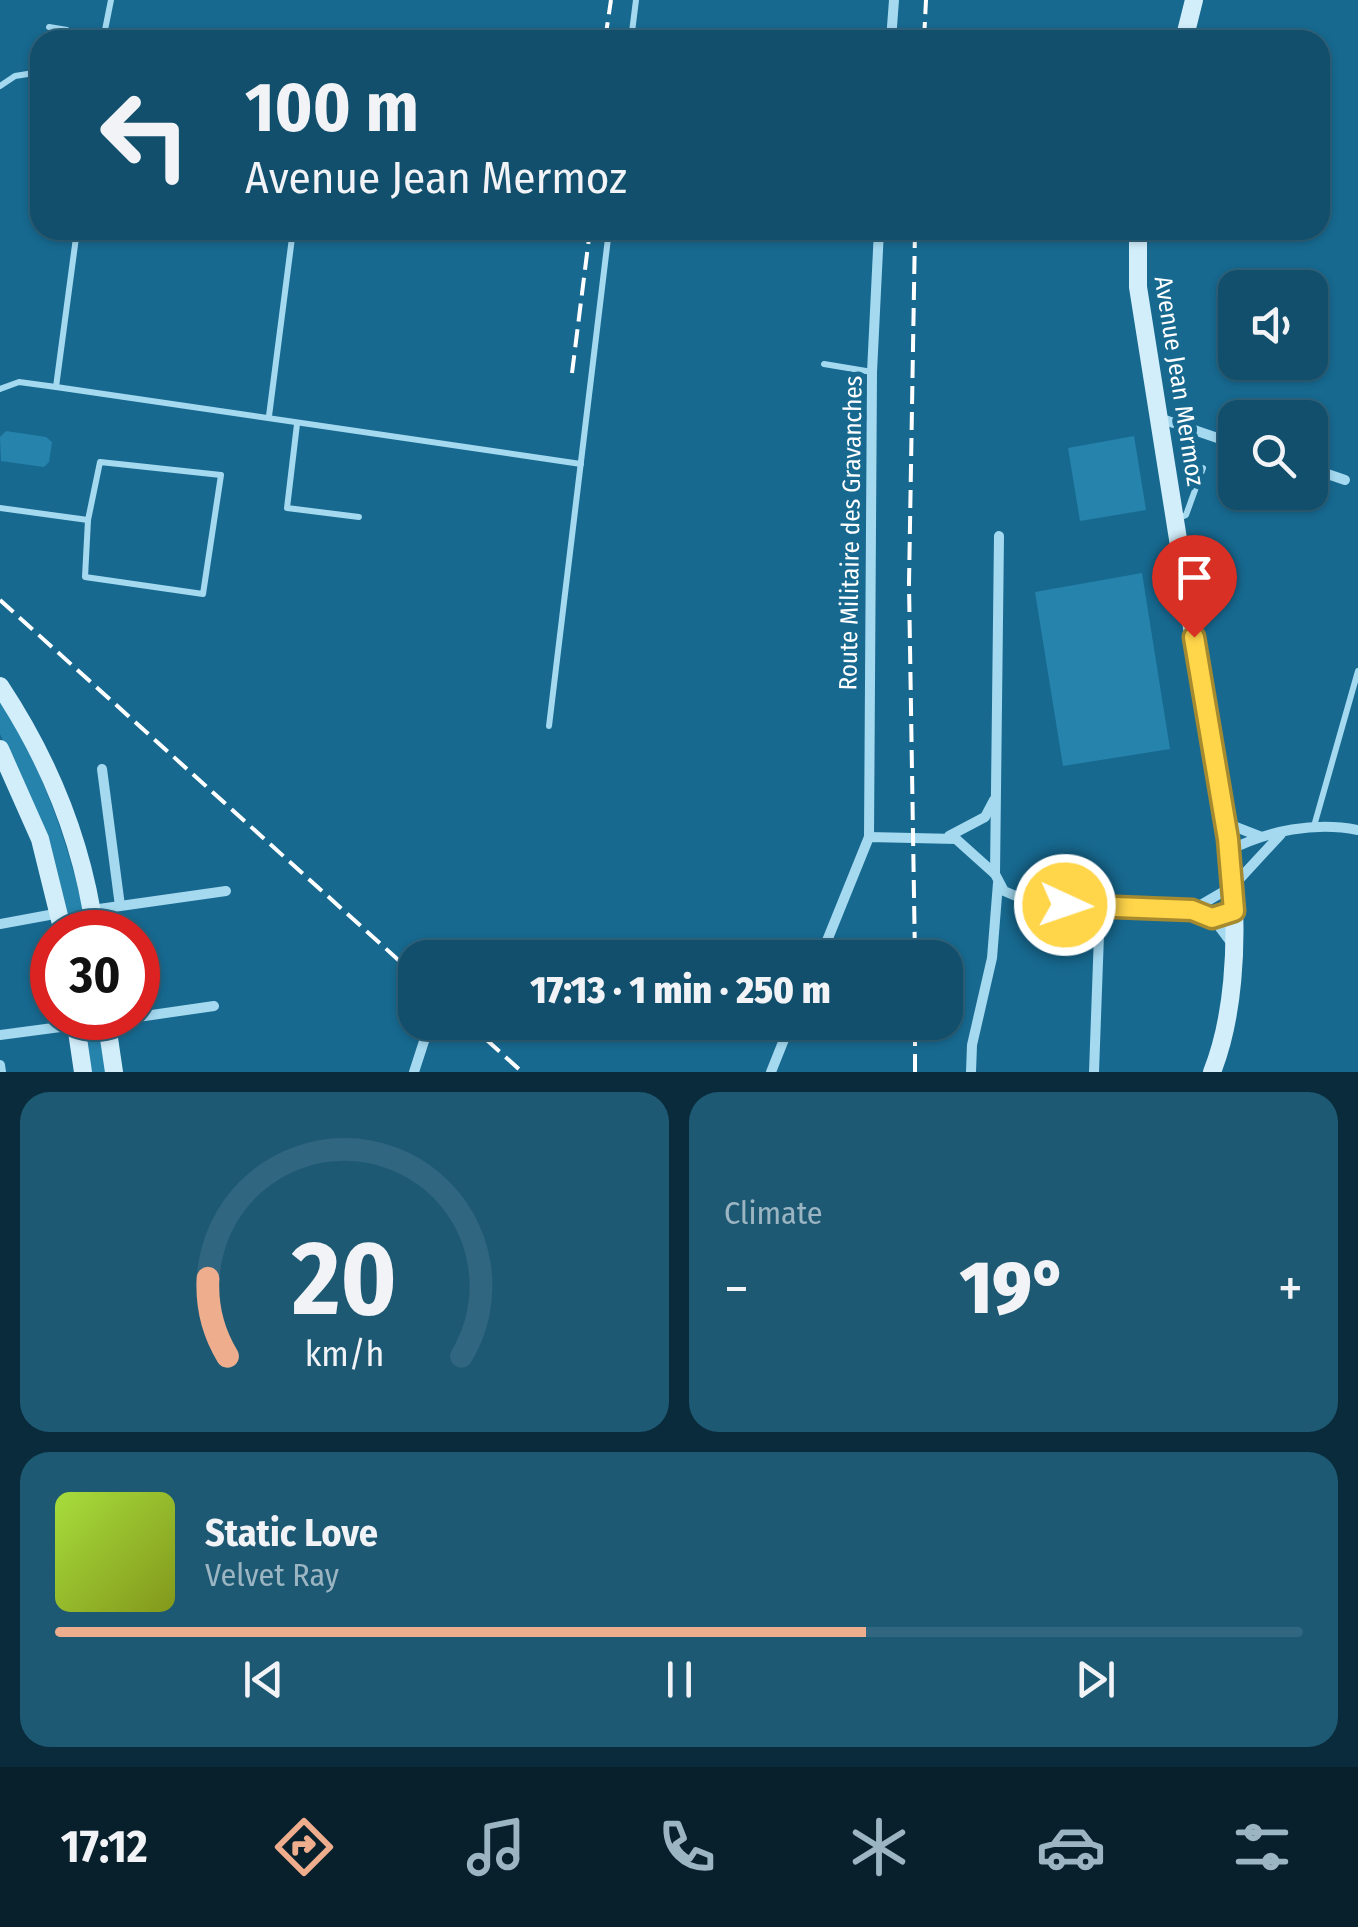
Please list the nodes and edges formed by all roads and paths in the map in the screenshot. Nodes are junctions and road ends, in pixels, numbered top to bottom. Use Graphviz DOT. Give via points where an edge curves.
graph roads {
  1 [pos="111,0"];
  2 [pos="636,0"];
  3 [pos="894,0"];
  4 [pos="1194,0"];
  5 [pos="49,27"];
  6 [pos="67,30"];
  7 [pos="106,30"];
  8 [pos="632,30"];
  9 [pos="891,30"];
  10 [pos="1186,30"];
  11 [pos="30,74"];
  12 [pos="0,86"];
  13 [pos="76,240"];
  14 [pos="292,240"];
  15 [pos="608,240"];
  16 [pos="879,240"];
  17 [pos="1138,240"];
  18 [pos="824,364"];
  19 [pos="872,372"];
  20 [pos="56,387"];
  21 [pos="0,389"];
  22 [pos="269,416"];
  23 [pos="1159,418"];
  24 [pos="297,424"];
  25 [pos="1218,438"];
  26 [pos="581,464"];
  27 [pos="1204,468"];
  28 [pos="1328,474"];
  29 [pos="1345,480"];
  30 [pos="0,508"];
  31 [pos="359,518"];
  32 [pos="88,520"];
  33 [pos="1176,520"];
  34 [pos="999,536"];
  35 [pos="1358,671"];
  36 [pos="0,686"];
  37 [pos="549,726"];
  38 [pos="0,749"];
  39 [pos="102,769"];
  40 [pos="996,795"];
  41 [pos="1224,822"];
  42 [pos="1314,826"];
  43 [pos="1358,830"];
  44 [pos="1280,834"];
  45 [pos="944,836"];
  46 [pos="1259,836"];
  47 [pos="869,837"];
  48 [pos="1230,850"];
  49 [pos="997,878"];
  50 [pos="1233,886"];
  51 [pos="226,892"];
  52 [pos="120,906"];
  53 [pos="1100,907"];
  54 [pos="59,910"];
  55 [pos="92,910"];
  56 [pos="1192,910"];
  57 [pos="1234,911"];
  58 [pos="30,918"];
  59 [pos="1212,918"];
  60 [pos="0,924"];
  61 [pos="827,940"];
  62 [pos="1233,945"];
  63 [pos="214,1006"];
  64 [pos="160,1014"];
  65 [pos="30,1030"];
  66 [pos="0,1035"];
  67 [pos="76,1040"];
  68 [pos="110,1040"];
  69 [pos="424,1040"];
  70 [pos="784,1040"];
  71 [pos="0,1064"];
  72 [pos="1,1072"];
  73 [pos="82,1072"];
  74 [pos="114,1072"];
  75 [pos="414,1072"];
  76 [pos="771,1072"];
  77 [pos="971,1072"];
  78 [pos="1094,1072"];
  79 [pos="1212,1072"];
  1 -- 7 [label="lane"];
  2 -- 8 [label="lane"];
  3 -- 9 [label="street"];
  4 -- 10 [label="main road"];
  5 -- 6 [label="lane"];
  11 -- 12 [label="lane"];
  13 -- 20 [label="lane"];
  14 -- 22 [label="lane"];
  15 -- 26 [label="lane"];
  16 -- 19 [label="street, Route Militaire des Gravanches"];
  17 -- 23 [label="main road, Avenue Jean Mermoz" via="1138,287"];
  18 -- 19 [label="lane"];
  19 -- 47 [label="street, Route Militaire des Gravanches"];
  20 -- 21 [label="lane" via="19,382"];
  20 -- 22 [label="lane"];
  22 -- 24 [label="lane"];
  23 -- 25 [label="street"];
  23 -- 33 [label="main road, Avenue Jean Mermoz"];
  24 -- 26 [label="lane"];
  24 -- 31 [label="lane" via="287,508"];
  26 -- 37 [label="lane"];
  27 -- 33 [label="lane" via="1186,515"];
  28 -- 29 [label="street"];
  30 -- 32 [label="lane"];
  32 -- 32 [label="lane" via="86,576 203,594 221,475 100,462"];
  33 -- 41 [label="main road, Avenue Jean Mermoz"];
  34 -- 40 [label="street"];
  35 -- 42 [label="lane"];
  36 -- 55 [label="main road" via="57,792"];
  38 -- 54 [label="main road" via="29,810"];
  39 -- 52 [label="street"];
  40 -- 45 [label="street" via="985,817"];
  40 -- 49 [label="street"];
  41 -- 46 [label="street"];
  41 -- 48 [label="main road, Avenue Jean Mermoz"];
  42 -- 43 [label="street"];
  42 -- 44 [label="street"];
  44 -- 46 [label="street"];
  44 -- 50 [label="street"];
  45 -- 47 [label="street"];
  45 -- 49 [label="street" via="963,843"];
  46 -- 48 [label="street"];
  47 -- 61 [label="street"];
  48 -- 50 [label="main road, Avenue Jean Mermoz"];
  49 -- 53 [label="street" via="1004,891 1030,902"];
  49 -- 77 [label="street" via="992,958"];
  50 -- 56 [label="street"];
  50 -- 57 [label="main road, Avenue Jean Mermoz"];
  51 -- 52 [label="street"];
  52 -- 55 [label="street"];
  53 -- 56 [label="street"];
  53 -- 78 [label="street"];
  56 -- 59 [label="street"];
  57 -- 59 [label="street"];
  57 -- 62 [label="main road, Avenue Jean Mermoz"];
  58 -- 60 [label="street"];
  59 -- 62 [label="street"];
  62 -- 79 [label="main road, Avenue Jean Mermoz"];
  63 -- 64 [label="street"];
  65 -- 66 [label="street"];
  67 -- 73 [label="main road"];
  68 -- 74 [label="main road"];
  69 -- 75 [label="street"];
  70 -- 76 [label="street"];
  71 -- 72 [label="street"];
}
